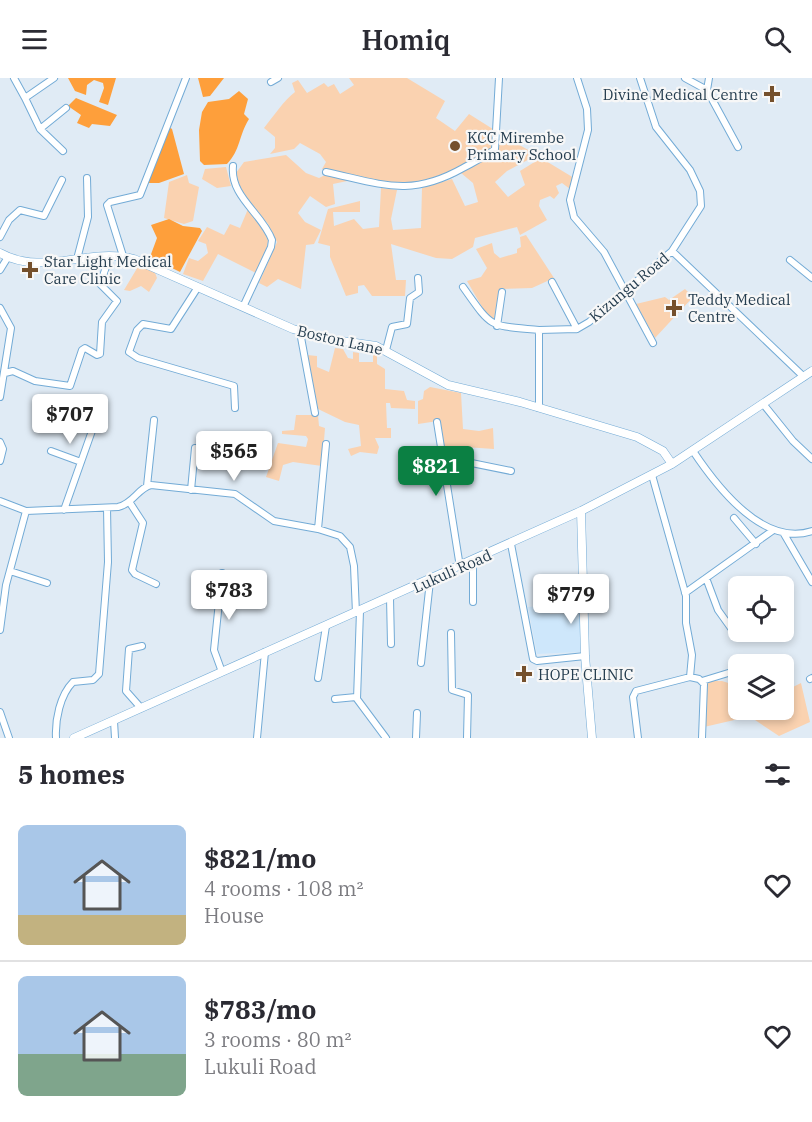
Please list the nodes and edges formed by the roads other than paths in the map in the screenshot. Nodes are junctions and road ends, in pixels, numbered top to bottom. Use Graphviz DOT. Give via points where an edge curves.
graph roads {
  1 [pos="14,78"];
  2 [pos="54,78"];
  3 [pos="186,78"];
  4 [pos="278,78"];
  5 [pos="499,78"];
  6 [pos="577,78"];
  7 [pos="640,78"];
  8 [pos="685,78"];
  9 [pos="709,78"];
  10 [pos="271,82"];
  11 [pos="707,90"];
  12 [pos="25,98"];
  13 [pos="66,108"];
  14 [pos="40,129"];
  15 [pos="738,147"];
  16 [pos="63,151"];
  17 [pos="233,166"];
  18 [pos="326,172"];
  19 [pos="87,177"];
  20 [pos="62,180"];
  21 [pos="0,237"];
  22 [pos="672,252"];
  23 [pos="4,255"];
  24 [pos="110,256"];
  25 [pos="123,256"];
  26 [pos="77,259"];
  27 [pos="790,260"];
  28 [pos="0,270"];
  29 [pos="418,278"];
  30 [pos="812,278"];
  31 [pos="552,282"];
  32 [pos="198,287"];
  33 [pos="463,287"];
  34 [pos="627,291"];
  35 [pos="502,292"];
  36 [pos="243,307"];
  37 [pos="0,308"];
  38 [pos="497,326"];
  39 [pos="577,328"];
  40 [pos="539,330"];
  41 [pos="300,332"];
  42 [pos="653,343"];
  43 [pos="386,350"];
  44 [pos="812,371"];
  45 [pos="5,372"];
  46 [pos="804,377"];
  47 [pos="0,397"];
  48 [pos="764,405"];
  49 [pos="236,408"];
  50 [pos="539,408"];
  51 [pos="315,413"];
  52 [pos="67,419"];
  53 [pos="154,420"];
  54 [pos="436,422"];
  55 [pos="0,442"];
  56 [pos="326,444"];
  57 [pos="195,448"];
  58 [pos="51,451"];
  59 [pos="693,451"];
  60 [pos="442,457"];
  61 [pos="812,459"];
  62 [pos="0,461"];
  63 [pos="81,462"];
  64 [pos="672,464"];
  65 [pos="511,471"];
  66 [pos="652,475"];
  67 [pos="147,486"];
  68 [pos="191,490"];
  69 [pos="0,501"];
  70 [pos="130,503"];
  71 [pos="107,508"];
  72 [pos="64,510"];
  73 [pos="26,511"];
  74 [pos="581,511"];
  75 [pos="734,518"];
  76 [pos="318,529"];
  77 [pos="772,531"];
  78 [pos="812,531"];
  79 [pos="784,534"];
  80 [pos="511,544"];
  81 [pos="756,544"];
  82 [pos="473,562"];
  83 [pos="460,567"];
  84 [pos="10,571"];
  85 [pos="222,573"];
  86 [pos="706,578"];
  87 [pos="430,580"];
  88 [pos="812,582"];
  89 [pos="47,583"];
  90 [pos="156,584"];
  91 [pos="685,593"];
  92 [pos="390,598"];
  93 [pos="2,599"];
  94 [pos="473,602"];
  95 [pos="358,612"];
  96 [pos="728,624"];
  97 [pos="326,626"];
  98 [pos="0,630"];
  99 [pos="451,633"];
  100 [pos="391,644"];
  101 [pos="142,646"];
  102 [pos="265,652"];
  103 [pos="585,656"];
  104 [pos="421,663"];
  105 [pos="222,672"];
  106 [pos="728,673"];
  107 [pos="318,678"];
  108 [pos="690,678"];
  109 [pos="702,681"];
  110 [pos="356,697"];
  111 [pos="335,699"];
  112 [pos="141,708"];
  113 [pos="0,712"];
  114 [pos="417,713"];
  115 [pos="114,721"];
  116 [pos="9,738"];
  117 [pos="56,738"];
  118 [pos="74,738"];
  119 [pos="115,738"];
  120 [pos="257,738"];
  121 [pos="386,738"];
  122 [pos="416,738"];
  123 [pos="467,738"];
  124 [pos="592,738"];
  125 [pos="638,738"];
  126 [pos="702,738"];
  1 -- 12 [label="street"];
  2 -- 12 [label="street"];
  3 -- 25 [label="street" via="140,195 112,201 107,206"];
  4 -- 10 [label="street"];
  5 -- 18 [label="street" via="495,149 441,181 411,188 394,187"];
  6 -- 34 [label="street" via="587,109 588,130 570,200 571,210 604,252"];
  7 -- 22 [label="street, Kizungu Road" via="656,127 690,170 700,191 699,211"];
  8 -- 11 [label="street"];
  9 -- 11 [label="street"];
  11 -- 15 [label="street"];
  12 -- 14 [label="street"];
  13 -- 14 [label="street"];
  14 -- 16 [label="street"];
  17 -- 36 [label="street" via="240,195 272,240"];
  19 -- 26 [label="street" via="88,217"];
  20 -- 21 [label="street" via="44,216 20,210"];
  22 -- 34 [label="street, Kizungu Road"];
  22 -- 46 [label="street"];
  23 -- 26 [label="street, Boston Lane" via="43,264"];
  23 -- 28 [label="street"];
  24 -- 25 [label="street, Boston Lane"];
  24 -- 26 [label="street, Boston Lane"];
  24 -- 45 [label="street" via="100,284 117,301 102,322 100,354 82,350 70,386"];
  25 -- 32 [label="street, Boston Lane"];
  27 -- 30 [label="street"];
  29 -- 43 [label="street" via="419,292 410,298 406,324 392,327"];
  31 -- 39 [label="street"];
  32 -- 36 [label="street, Boston Lane"];
  32 -- 49 [label="street" via="171,329 143,324 129,352 234,386"];
  33 -- 38 [label="street" via="488,321"];
  34 -- 39 [label="street, Kizungu Road"];
  34 -- 42 [label="street"];
  35 -- 38 [label="street"];
  36 -- 41 [label="street, Boston Lane"];
  37 -- 45 [label="street" via="11,328"];
  38 -- 40 [label="street, Kizungu Road"];
  39 -- 40 [label="street, Kizungu Road"];
  40 -- 50 [label="street"];
  41 -- 43 [label="street, Boston Lane"];
  41 -- 51 [label="street"];
  43 -- 50 [label="street, Boston Lane" via="448,385"];
  44 -- 46 [label="street, Lukuli Road"];
  45 -- 47 [label="street"];
  46 -- 48 [label="street, Lukuli Road"];
  48 -- 59 [label="street, Lukuli Road"];
  48 -- 61 [label="street"];
  50 -- 64 [label="street, Boston Lane" via="638,437 663,451"];
  52 -- 63 [label="street" via="92,428"];
  53 -- 67 [label="street"];
  54 -- 60 [label="street"];
  55 -- 62 [label="street"];
  56 -- 76 [label="street"];
  57 -- 68 [label="street"];
  58 -- 63 [label="street"];
  59 -- 64 [label="street, Lukuli Road"];
  59 -- 77 [label="street" via="711,479"];
  60 -- 65 [label="street"];
  60 -- 83 [label="street"];
  63 -- 72 [label="street"];
  64 -- 66 [label="street, Lukuli Road"];
  66 -- 74 [label="street, Lukuli Road"];
  66 -- 91 [label="street"];
  67 -- 68 [label="street"];
  67 -- 70 [label="street"];
  68 -- 76 [label="street" via="235,494 274,521"];
  69 -- 73 [label="street"];
  70 -- 71 [label="street"];
  70 -- 90 [label="street" via="143,524 132,570"];
  71 -- 72 [label="street"];
  71 -- 117 [label="street" via="108,562 99,674 93,680 73,682 68,687 56,721"];
  72 -- 73 [label="street"];
  73 -- 84 [label="street"];
  74 -- 80 [label="street, Lukuli Road"];
  74 -- 103 [label="street"];
  75 -- 81 [label="street"];
  76 -- 95 [label="street" via="340,536 350,547"];
  77 -- 79 [label="street"];
  77 -- 81 [label="street"];
  78 -- 79 [label="street"];
  79 -- 88 [label="street"];
  80 -- 82 [label="street, Lukuli Road"];
  80 -- 103 [label="street" via="533,659"];
  81 -- 86 [label="street"];
  82 -- 83 [label="street, Lukuli Road"];
  82 -- 94 [label="street"];
  83 -- 87 [label="street, Lukuli Road"];
  84 -- 89 [label="street"];
  84 -- 93 [label="street"];
  85 -- 105 [label="street" via="214,654"];
  86 -- 91 [label="street"];
  86 -- 96 [label="street"];
  87 -- 92 [label="street, Lukuli Road"];
  87 -- 104 [label="street"];
  91 -- 108 [label="street"];
  92 -- 95 [label="street, Lukuli Road"];
  92 -- 100 [label="street"];
  93 -- 98 [label="street"];
  95 -- 97 [label="street, Lukuli Road"];
  95 -- 110 [label="street"];
  97 -- 102 [label="street, Lukuli Road"];
  97 -- 107 [label="street"];
  99 -- 123 [label="street" via="451,684 454,692 468,695"];
  101 -- 112 [label="street" via="129,649 126,691"];
  102 -- 105 [label="street, Lukuli Road"];
  102 -- 120 [label="street"];
  103 -- 124 [label="street"];
  105 -- 112 [label="street, Lukuli Road"];
  106 -- 109 [label="street"];
  108 -- 109 [label="street"];
  108 -- 125 [label="street" via="636,691 633,697"];
  109 -- 126 [label="street"];
  110 -- 111 [label="street"];
  110 -- 121 [label="street"];
  112 -- 115 [label="street, Lukuli Road"];
  113 -- 116 [label="street"];
  114 -- 122 [label="street"];
  115 -- 118 [label="street, Lukuli Road"];
  115 -- 119 [label="street"];
}
